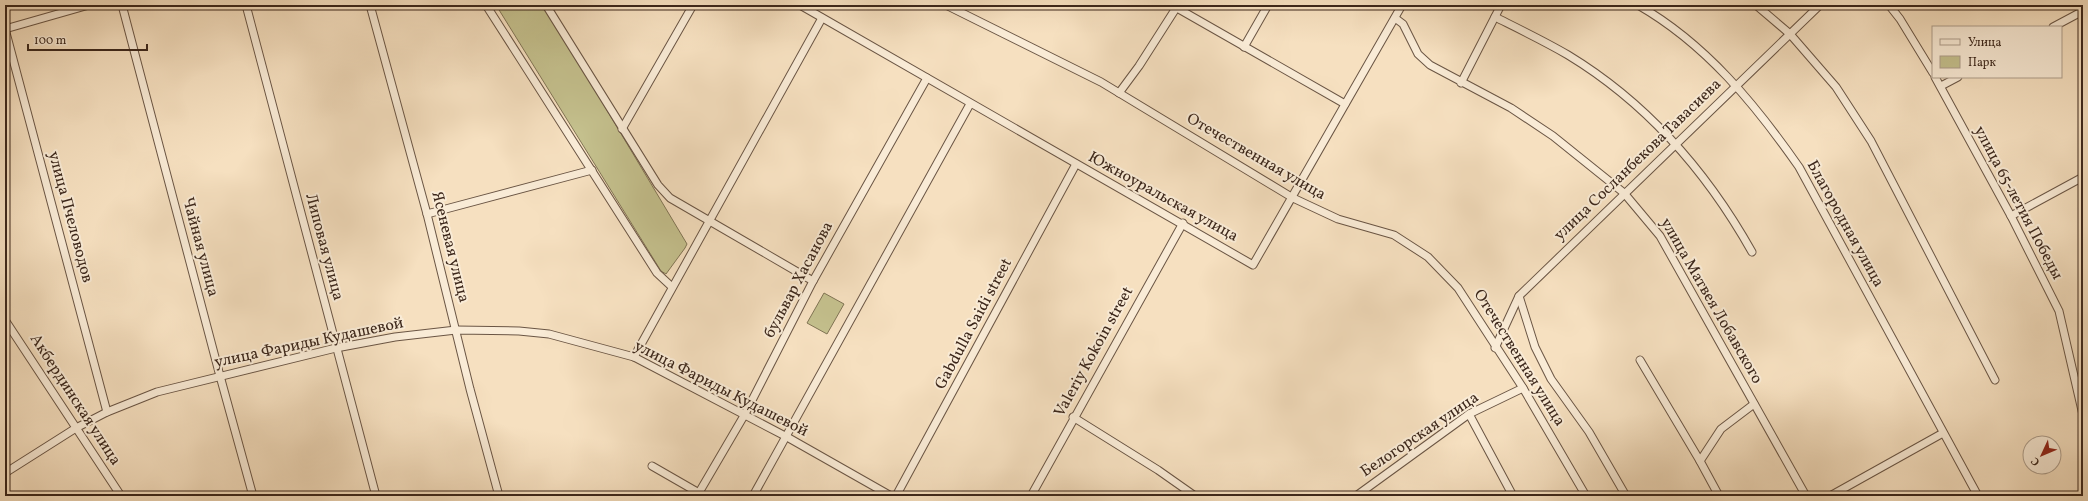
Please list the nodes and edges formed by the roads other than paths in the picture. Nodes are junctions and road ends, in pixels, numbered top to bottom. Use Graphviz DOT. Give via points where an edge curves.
graph roads {
  1 [pos="89,5"];
  2 [pos="122,5"];
  3 [pos="246,5"];
  4 [pos="370,5"];
  5 [pos="486,5"];
  6 [pos="554,5"];
  7 [pos="694,5"];
  8 [pos="800,5"];
  9 [pos="946,5"];
  10 [pos="1268,5"];
  11 [pos="1402,5"];
  12 [pos="1501,5"];
  13 [pos="1638,5"];
  14 [pos="1756,5"];
  15 [pos="1820,5"];
  16 [pos="1889,5"];
  17 [pos="1178,7"];
  18 [pos="548,8"];
  19 [pos="2083,11"];
  20 [pos="1495,17"];
  21 [pos="822,18"];
  22 [pos="1395,18"];
  23 [pos="2055,26"];
  24 [pos="5,29"];
  25 [pos="1790,34"];
  26 [pos="1244,47"];
  27 [pos="1932,71"];
  28 [pos="927,78"];
  29 [pos="1936,78"];
  30 [pos="1956,78"];
  31 [pos="1461,83"];
  32 [pos="1736,84"];
  33 [pos="1941,86"];
  34 [pos="1119,93"];
  35 [pos="970,104"];
  36 [pos="1345,104"];
  37 [pos="622,129"];
  38 [pos="1676,144"];
  39 [pos="1076,164"];
  40 [pos="592,170"];
  41 [pos="2083,177"];
  42 [pos="1624,193"];
  43 [pos="1293,198"];
  44 [pos="427,214"];
  45 [pos="2011,216"];
  46 [pos="708,221"];
  47 [pos="1183,223"];
  48 [pos="1752,252"];
  49 [pos="813,281"];
  50 [pos="672,287"];
  51 [pos="1519,296"];
  52 [pos="5,320"];
  53 [pos="456,330"];
  54 [pos="336,348"];
  55 [pos="1496,348"];
  56 [pos="634,357"];
  57 [pos="1640,360"];
  58 [pos="220,376"];
  59 [pos="1995,380"];
  60 [pos="1523,388"];
  61 [pos="1754,404"];
  62 [pos="107,412"];
  63 [pos="745,414"];
  64 [pos="1469,414"];
  65 [pos="2083,416"];
  66 [pos="1073,417"];
  67 [pos="76,428"];
  68 [pos="1942,433"];
  69 [pos="787,437"];
  70 [pos="1700,461"];
  71 [pos="652,466"];
  72 [pos="5,473"];
  73 [pos="698,495"];
  74 [pos="121,496"];
  75 [pos="253,496"];
  76 [pos="376,496"];
  77 [pos="499,496"];
  78 [pos="753,496"];
  79 [pos="891,496"];
  80 [pos="896,496"];
  81 [pos="1031,496"];
  82 [pos="1194,496"];
  83 [pos="1356,496"];
  84 [pos="1513,496"];
  85 [pos="1586,496"];
  86 [pos="1626,496"];
  87 [pos="1719,496"];
  88 [pos="1806,496"];
  89 [pos="1830,496"];
  90 [pos="1978,496"];
  1 -- 24 [label="street"];
  2 -- 58 [label="street, Чайная улица"];
  3 -- 54 [label="street, Липовая улица"];
  4 -- 44 [label="street, Ясеневая улица"];
  5 -- 40 [label="street"];
  6 -- 18 [label="street"];
  7 -- 37 [label="street"];
  8 -- 21 [label="street, Южноуральская улица"];
  9 -- 34 [label="street, Отечественная улица"];
  10 -- 26 [label="street"];
  11 -- 22 [label="street, Южноуральская улица"];
  12 -- 20 [label="street"];
  13 -- 32 [label="street, Благородная улица" via="1655,14 1698,48"];
  14 -- 25 [label="street"];
  15 -- 25 [label="street, улица Сосланбекова Тавасиева"];
  16 -- 27 [label="street"];
  17 -- 26 [label="street"];
  17 -- 34 [label="street"];
  18 -- 37 [label="street"];
  19 -- 23 [label="street"];
  20 -- 31 [label="street"];
  20 -- 38 [label="street" via="1542,40 1585,66 1615,88"];
  21 -- 28 [label="street, Южноуральская улица"];
  21 -- 46 [label="street"];
  22 -- 31 [label="street, улица Матвея Лобавского" via="1403,24 1418,54 1430,65"];
  22 -- 36 [label="street, Южноуральская улица"];
  24 -- 62 [label="street, улица Пчеловодов"];
  25 -- 32 [label="street, улица Сосланбекова Тавасиева"];
  25 -- 59 [label="street" via="1836,87 1870,141"];
  26 -- 36 [label="street"];
  28 -- 35 [label="street, Южноуральская улица"];
  28 -- 49 [label="street, бульвар Хасанова"];
  29 -- 33 [label="street, улица 65-летия Победы"];
  30 -- 33 [label="street"];
  31 -- 42 [label="street, улица Матвея Лобавского" via="1511,108 1553,136"];
  32 -- 38 [label="street, улица Сосланбекова Тавасиева"];
  32 -- 68 [label="street, Благородная улица" via="1799,167"];
  33 -- 45 [label="street, улица 65-летия Победы"];
  34 -- 43 [label="street, Отечественная улица"];
  35 -- 39 [label="street, Южноуральская улица"];
  35 -- 69 [label="street"];
  36 -- 43 [label="street, Южноуральская улица"];
  37 -- 46 [label="street" via="665,193"];
  38 -- 42 [label="street, улица Сосланбекова Тавасиева"];
  38 -- 48 [label="street" via="1712,187"];
  39 -- 47 [label="street, Южноуральская улица"];
  39 -- 80 [label="street, Gabdulla Saidi street"];
  40 -- 44 [label="street"];
  40 -- 50 [label="street" via="657,272"];
  41 -- 45 [label="street"];
  42 -- 51 [label="street, улица Сосланбекова Тавасиева"];
  42 -- 61 [label="street, улица Матвея Лобавского" via="1660,236"];
  43 -- 47 [label="street, Южноуральская улица" via="1253,265"];
  43 -- 55 [label="street, Отечественная улица" via="1338,219 1394,235 1428,257 1458,288"];
  44 -- 53 [label="street, Ясеневая улица"];
  45 -- 65 [label="street, улица 65-летия Победы" via="2059,311"];
  46 -- 49 [label="street"];
  46 -- 50 [label="street"];
  47 -- 66 [label="street, Valeriy Kokoin street"];
  49 -- 63 [label="street, бульвар Хасанова"];
  50 -- 56 [label="street"];
  51 -- 55 [label="street, улица Сосланбекова Тавасиева"];
  51 -- 86 [label="street" via="1534,347 1551,379 1589,432"];
  52 -- 67 [label="street, Акбердинская улица"];
  53 -- 54 [label="street, улица Фариды Кудашевой" via="395,337"];
  53 -- 56 [label="street, улица Фариды Кудашевой" via="549,334"];
  53 -- 77 [label="street, Ясеневая улица"];
  54 -- 58 [label="street, улица Фариды Кудашевой"];
  54 -- 76 [label="street, Липовая улица"];
  55 -- 60 [label="street, Отечественная улица"];
  56 -- 63 [label="street, улица Фариды Кудашевой"];
  57 -- 70 [label="street"];
  58 -- 62 [label="street, улица Фариды Кудашевой" via="157,392"];
  58 -- 75 [label="street, Чайная улица"];
  60 -- 64 [label="street, Белогорская улица"];
  60 -- 85 [label="street, Отечественная улица"];
  61 -- 70 [label="street" via="1721,429"];
  61 -- 88 [label="street, улица Матвея Лобавского"];
  62 -- 67 [label="street, улица Фариды Кудашевой"];
  63 -- 69 [label="street, улица Фариды Кудашевой"];
  63 -- 73 [label="street, бульвар Хасанова"];
  64 -- 83 [label="street, Белогорская улица"];
  64 -- 84 [label="street"];
  66 -- 81 [label="street, Valeriy Kokoin street"];
  66 -- 82 [label="street" via="1158,470"];
  67 -- 72 [label="street, улица Фариды Кудашевой"];
  67 -- 74 [label="street, Акбердинская улица"];
  68 -- 89 [label="street"];
  68 -- 90 [label="street, Благородная улица"];
  69 -- 78 [label="street"];
  69 -- 79 [label="street, улица Фариды Кудашевой"];
  70 -- 87 [label="street"];
  71 -- 73 [label="street"];
}
